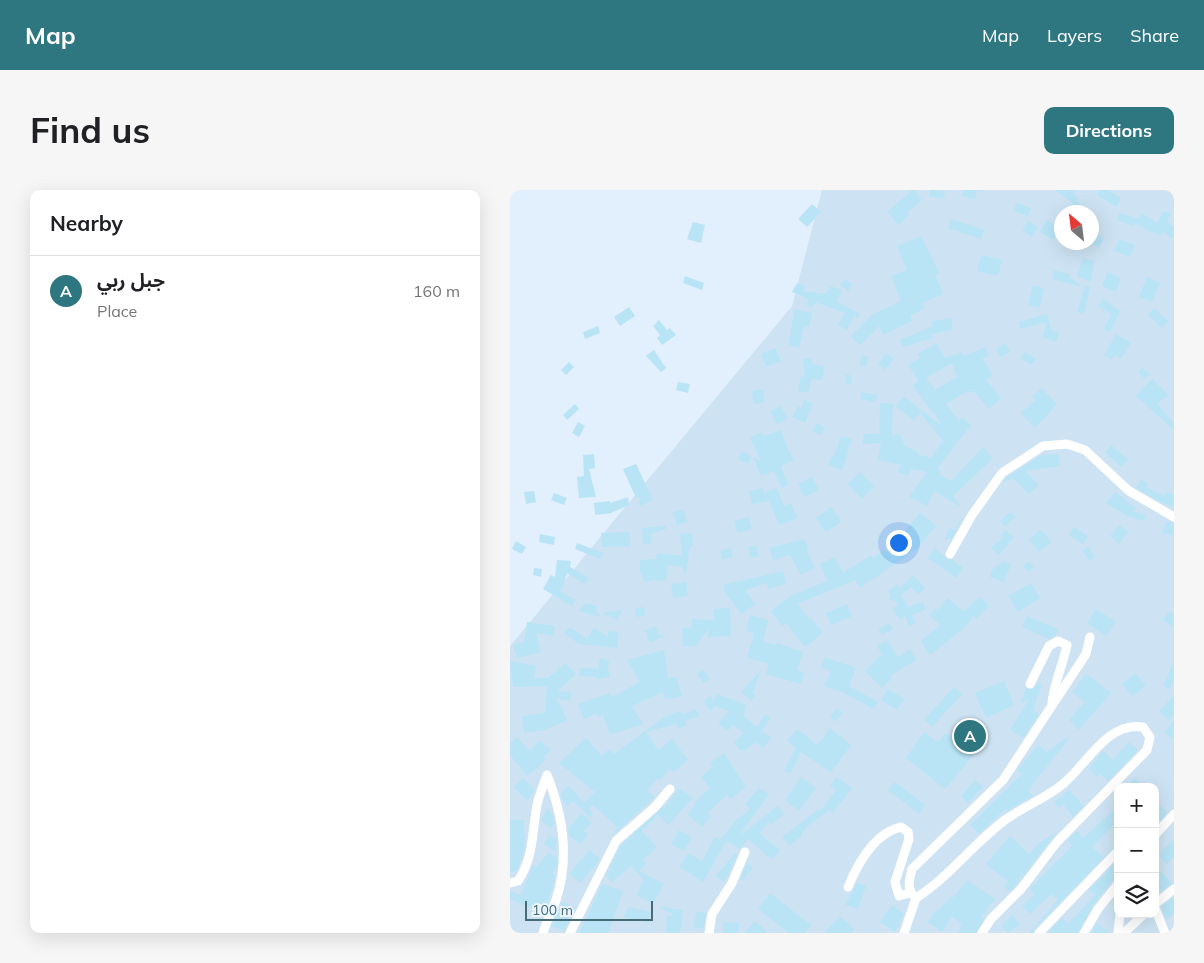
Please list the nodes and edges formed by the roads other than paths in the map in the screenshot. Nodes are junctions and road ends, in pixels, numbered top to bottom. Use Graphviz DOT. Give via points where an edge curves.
graph roads {
  1 [pos="1174,517"];
  2 [pos="950,554"];
  3 [pos="1090,637"];
  4 [pos="1030,684"];
  5 [pos="1051,706"];
  6 [pos="670,789"];
  7 [pos="1174,814"];
  8 [pos="1159,829"];
  9 [pos="745,852"];
  10 [pos="1114,855"];
  11 [pos="510,883"];
  12 [pos="848,887"];
  13 [pos="1114,889"];
  14 [pos="1174,889"];
  15 [pos="913,896"];
  16 [pos="1159,901"];
  17 [pos="1120,918"];
  18 [pos="1140,918"];
  19 [pos="1159,918"];
  20 [pos="543,933"];
  21 [pos="570,933"];
  22 [pos="709,933"];
  23 [pos="904,933"];
  24 [pos="982,933"];
  25 [pos="1039,933"];
  26 [pos="1084,933"];
  27 [pos="1118,933"];
  28 [pos="1124,933"];
  29 [pos="1165,933"];
  1 -- 2 [label="street" via="1129,491 1085,450 1067,444 1043,446 1002,473 972,515"];
  3 -- 5 [label="street" via="1086,654"];
  4 -- 5 [label="street" via="1049,646 1058,641 1067,645"];
  5 -- 15 [label="street" via="1003,780 912,869 908,882"];
  6 -- 21 [label="street" via="655,807 616,841"];
  7 -- 8 [label="street"];
  9 -- 22 [label="street" via="732,883 712,914"];
  10 -- 25 [label="street"];
  11 -- 20 [label="street" via="518,881 525,870 547,775 560,809 564,843 556,899"];
  12 -- 15 [label="street" via="855,870 878,839 900,827 908,832 909,839 895,882 899,896"];
  13 -- 26 [label="street"];
  14 -- 16 [label="street"];
  15 -- 23 [label="street"];
  15 -- 24 [label="street" via="931,889 1004,821 1063,784 1115,732 1131,725 1143,727 1150,737 1146,750 1057,842"];
  17 -- 27 [label="street"];
  18 -- 28 [label="street"];
  19 -- 29 [label="street"];
}
